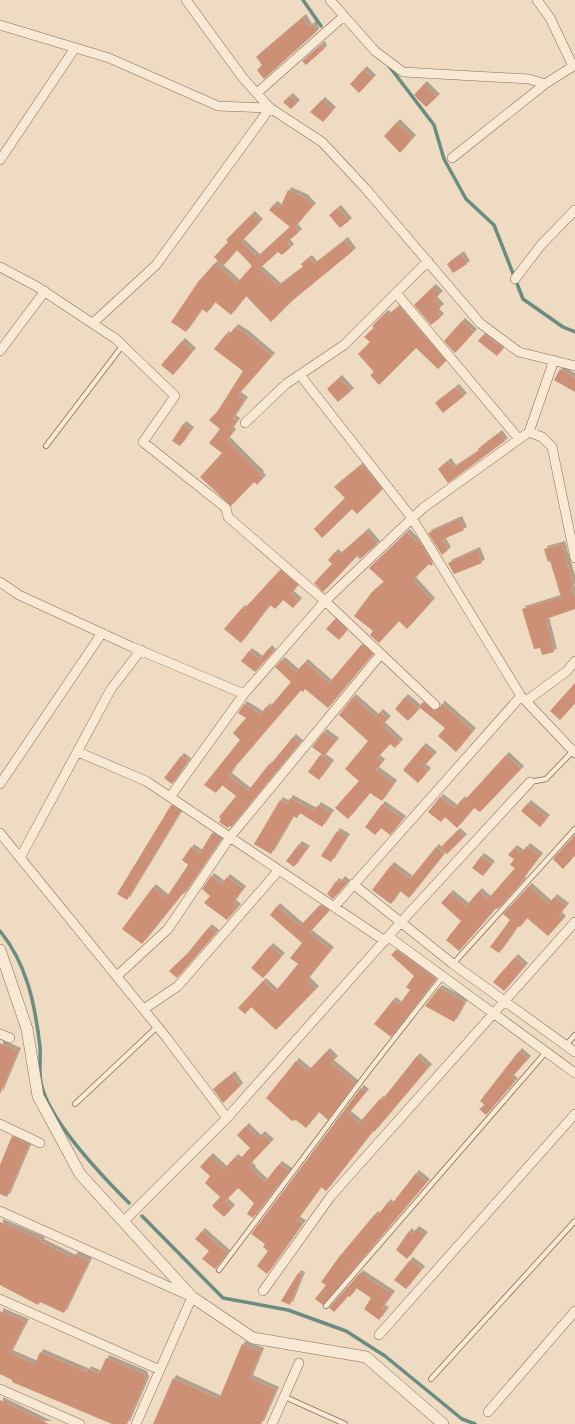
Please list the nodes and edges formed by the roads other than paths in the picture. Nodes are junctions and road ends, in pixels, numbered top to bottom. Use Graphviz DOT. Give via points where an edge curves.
graph roads {
  1 [pos="186,0"];
  2 [pos="330,0"];
  3 [pos="537,0"];
  4 [pos="344,16"];
  5 [pos="0,25"];
  6 [pos="75,48"];
  7 [pos="574,66"];
  8 [pos="545,84"];
  9 [pos="257,93"];
  10 [pos="270,108"];
  11 [pos="452,158"];
  12 [pos="0,160"];
  13 [pos="575,210"];
  14 [pos="428,261"];
  15 [pos="0,266"];
  16 [pos="515,279"];
  17 [pos="45,292"];
  18 [pos="396,293"];
  19 [pos="92,323"];
  20 [pos="123,345"];
  21 [pos="0,351"];
  22 [pos="554,360"];
  23 [pos="575,366"];
  24 [pos="300,375"];
  25 [pos="245,423"];
  26 [pos="529,432"];
  27 [pos="519,439"];
  28 [pos="46,446"];
  29 [pos="412,518"];
  30 [pos="575,558"];
  31 [pos="0,582"];
  32 [pos="325,601"];
  33 [pos="102,633"];
  34 [pos="141,650"];
  35 [pos="381,654"];
  36 [pos="575,661"];
  37 [pos="244,694"];
  38 [pos="524,699"];
  39 [pos="436,705"];
  40 [pos="78,752"];
  41 [pos="574,752"];
  42 [pos="530,782"];
  43 [pos="0,784"];
  44 [pos="170,797"];
  45 [pos="575,829"];
  46 [pos="0,833"];
  47 [pos="230,837"];
  48 [pos="20,858"];
  49 [pos="279,870"];
  50 [pos="353,884"];
  51 [pos="334,907"];
  52 [pos="401,922"];
  53 [pos="575,922"];
  54 [pos="387,939"];
  55 [pos="0,950"];
  56 [pos="453,964"];
  57 [pos="117,976"];
  58 [pos="444,976"];
  59 [pos="506,1000"];
  60 [pos="144,1009"];
  61 [pos="494,1014"];
  62 [pos="158,1026"];
  63 [pos="0,1034"];
  64 [pos="575,1034"];
  65 [pos="10,1038"];
  66 [pos="566,1045"];
  67 [pos="546,1052"];
  68 [pos="575,1052"];
  69 [pos="575,1073"];
  70 [pos="75,1104"];
  71 [pos="575,1114"];
  72 [pos="227,1118"];
  73 [pos="0,1124"];
  74 [pos="40,1143"];
  75 [pos="0,1211"];
  76 [pos="575,1221"];
  77 [pos="123,1222"];
  78 [pos="219,1270"];
  79 [pos="263,1291"];
  80 [pos="192,1297"];
  81 [pos="0,1299"];
  82 [pos="326,1306"];
  83 [pos="575,1311"];
  84 [pos="379,1335"];
  85 [pos="299,1363"];
  86 [pos="160,1370"];
  87 [pos="431,1379"];
  88 [pos="0,1389"];
  89 [pos="285,1397"];
  90 [pos="488,1412"];
  91 [pos="80,1424"];
  92 [pos="136,1424"];
  93 [pos="272,1424"];
  94 [pos="345,1424"];
  95 [pos="443,1424"];
  1 -- 9 [label="street" via="243,78"];
  2 -- 4 [label="street"];
  3 -- 7 [label="street" via="550,18"];
  4 -- 8 [label="street" via="375,51 403,72 529,79"];
  4 -- 9 [label="street"];
  5 -- 6 [label="street"];
  6 -- 10 [label="street" via="109,58 218,106"];
  6 -- 12 [label="street"];
  7 -- 8 [label="street"];
  8 -- 11 [label="street"];
  9 -- 10 [label="street"];
  10 -- 14 [label="street" via="322,142"];
  10 -- 19 [label="street" via="156,265"];
  13 -- 16 [label="street" via="541,245"];
  14 -- 18 [label="street"];
  14 -- 22 [label="street" via="480,323 518,352"];
  15 -- 17 [label="street"];
  17 -- 19 [label="street"];
  17 -- 21 [label="street"];
  18 -- 24 [label="street" via="344,345"];
  18 -- 27 [label="street"];
  19 -- 20 [label="street"];
  20 -- 28 [label="lane"];
  20 -- 32 [label="street" via="175,396 143,442 226,508 228,517"];
  22 -- 23 [label="street"];
  22 -- 26 [label="street"];
  24 -- 25 [label="street" via="286,384"];
  24 -- 29 [label="street"];
  26 -- 27 [label="street"];
  26 -- 30 [label="street" via="542,437 552,447"];
  27 -- 29 [label="street"];
  29 -- 32 [label="street"];
  29 -- 38 [label="street"];
  31 -- 33 [label="street" via="19,596"];
  32 -- 35 [label="street"];
  32 -- 37 [label="street"];
  33 -- 34 [label="street"];
  33 -- 43 [label="street"];
  34 -- 37 [label="street"];
  34 -- 40 [label="street" via="111,689"];
  35 -- 39 [label="street"];
  35 -- 47 [label="street"];
  36 -- 38 [label="street" via="567,671"];
  37 -- 44 [label="street"];
  38 -- 41 [label="street"];
  38 -- 50 [label="street"];
  40 -- 44 [label="street" via="146,780"];
  40 -- 48 [label="street"];
  41 -- 42 [label="lane" via="546,779"];
  42 -- 52 [label="street"];
  44 -- 47 [label="street"];
  45 -- 56 [label="lane"];
  46 -- 48 [label="street"];
  47 -- 49 [label="street"];
  47 -- 57 [label="street" via="168,929"];
  48 -- 57 [label="street"];
  49 -- 51 [label="street"];
  49 -- 60 [label="street" via="178,986"];
  50 -- 51 [label="street"];
  50 -- 52 [label="street"];
  51 -- 54 [label="street"];
  52 -- 54 [label="street"];
  52 -- 56 [label="street"];
  53 -- 59 [label="street"];
  54 -- 58 [label="street"];
  54 -- 72 [label="street"];
  55 -- 77 [label="street" via="27,1029 38,1096 80,1174"];
  56 -- 59 [label="street"];
  57 -- 60 [label="street"];
  58 -- 61 [label="street"];
  58 -- 78 [label="lane" via="371,1068"];
  59 -- 61 [label="street"];
  59 -- 66 [label="street"];
  60 -- 62 [label="street"];
  61 -- 67 [label="street"];
  61 -- 79 [label="street" via="331,1196"];
  62 -- 70 [label="lane"];
  62 -- 72 [label="street"];
  63 -- 65 [label="street"];
  64 -- 66 [label="lane"];
  66 -- 68 [label="street"];
  67 -- 69 [label="street"];
  67 -- 82 [label="lane"];
  71 -- 84 [label="street"];
  72 -- 77 [label="street"];
  73 -- 74 [label="street"];
  75 -- 80 [label="street"];
  76 -- 87 [label="lane"];
  77 -- 80 [label="street"];
  80 -- 86 [label="street"];
  80 -- 95 [label="street" via="253,1338 366,1357"];
  81 -- 86 [label="street"];
  83 -- 90 [label="street"];
  85 -- 89 [label="street"];
  86 -- 92 [label="street"];
  88 -- 91 [label="street"];
  89 -- 93 [label="street"];
  89 -- 94 [label="lane"];
}
